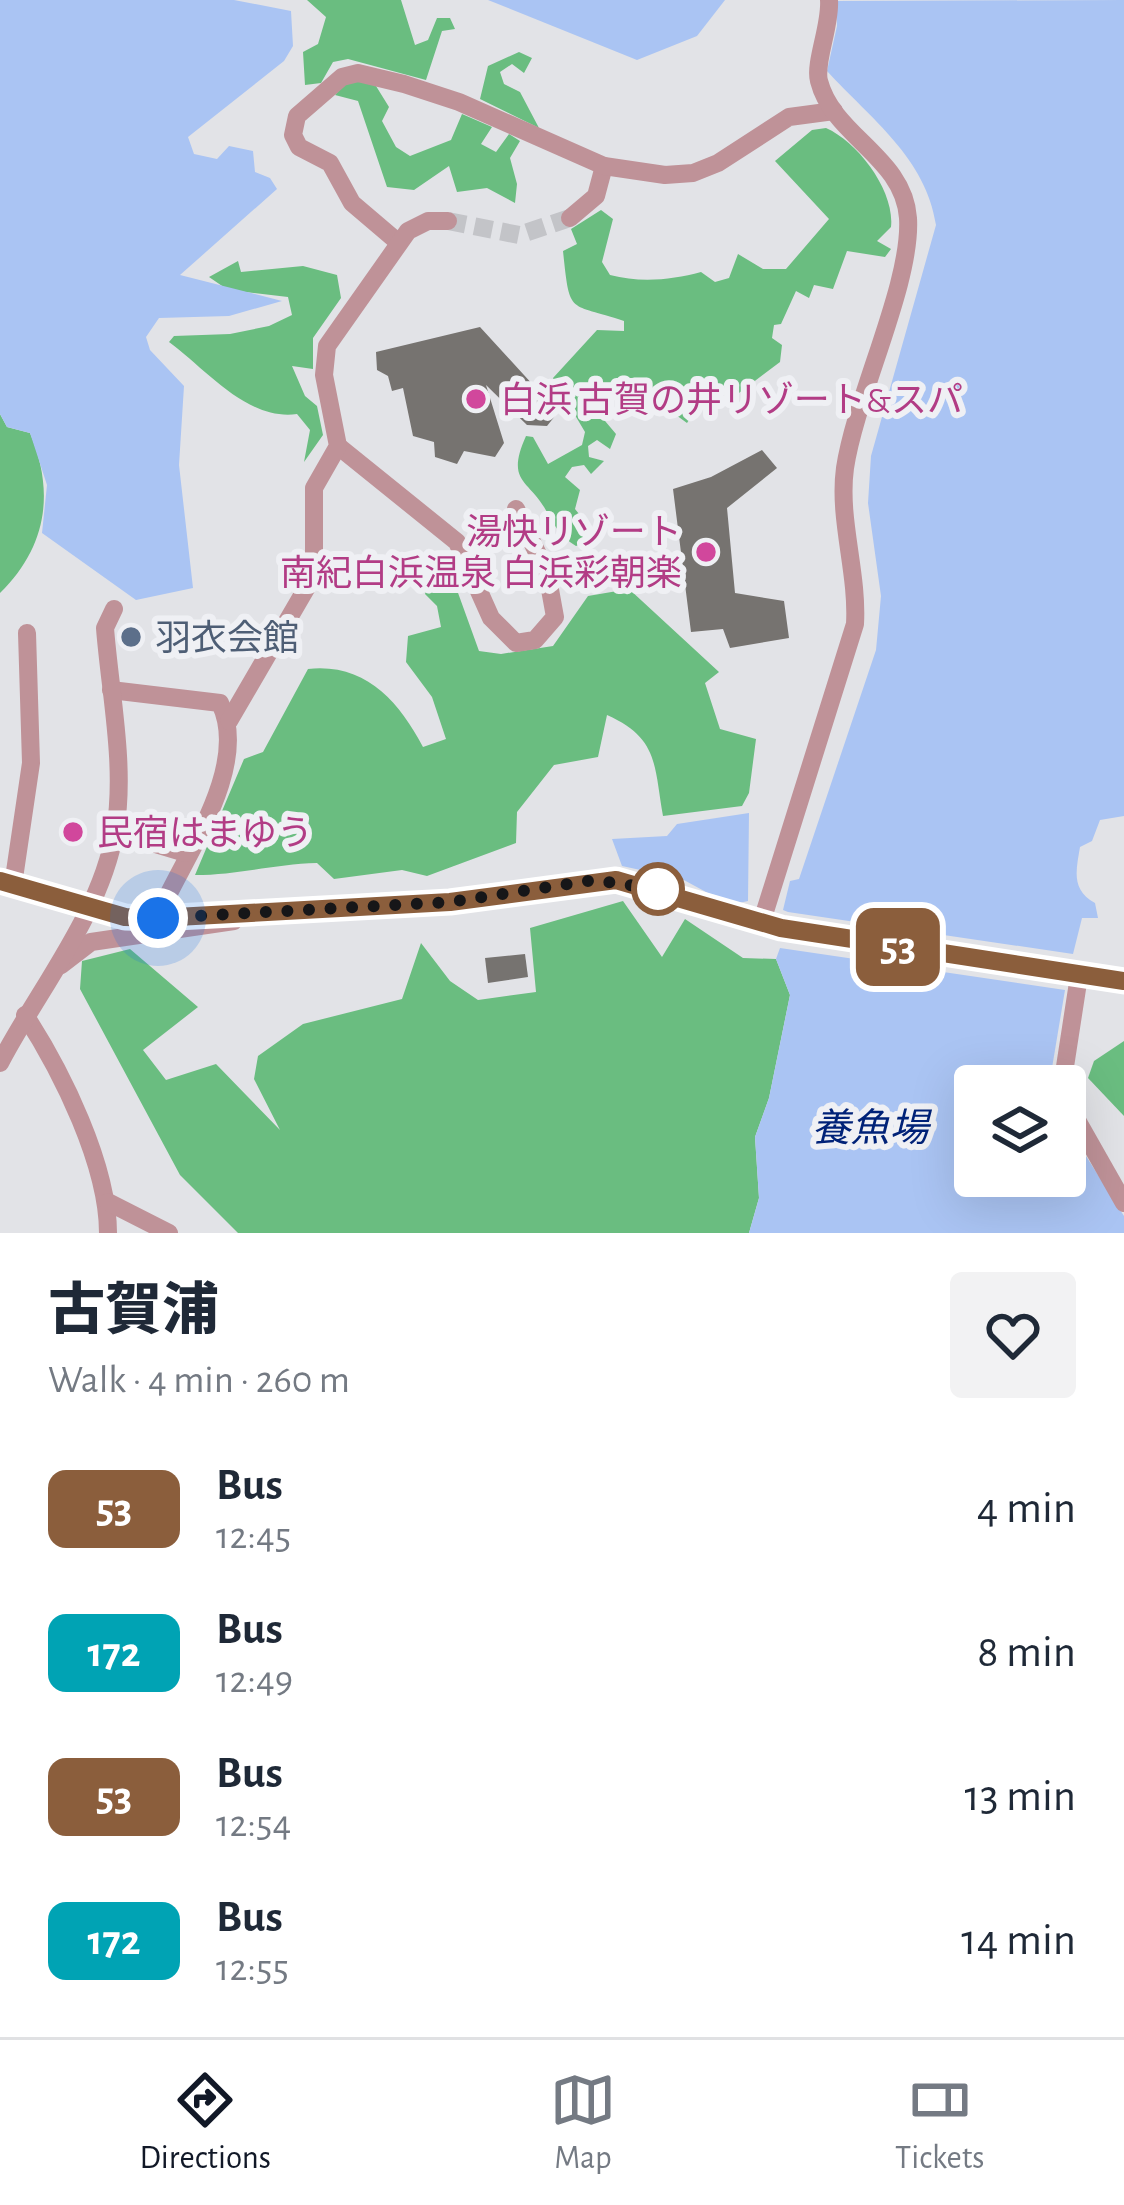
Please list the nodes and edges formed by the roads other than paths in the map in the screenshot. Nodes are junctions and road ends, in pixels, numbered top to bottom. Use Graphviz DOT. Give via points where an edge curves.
graph roads {
  1 [pos="829,0"];
  2 [pos="834,111"];
  3 [pos="604,166"];
  4 [pos="569,218"];
  5 [pos="448,221"];
  6 [pos="398,243"];
  7 [pos="338,446"];
  8 [pos="516,508"];
  9 [pos="114,608"];
  10 [pos="27,633"];
  11 [pos="111,690"];
  12 [pos="229,721"];
  13 [pos="115,832"];
  14 [pos="185,853"];
  15 [pos="7,883"];
  16 [pos="87,908"];
  17 [pos="256,916"];
  18 [pos="158,918"];
  19 [pos="761,924"];
  20 [pos="1079,976"];
  21 [pos="47,980"];
  22 [pos="1124,981"];
  23 [pos="26,1015"];
  24 [pos="0,1063"];
  25 [pos="1065,1065"];
  26 [pos="1086,1136"];
  27 [pos="108,1202"];
  28 [pos="1124,1203"];
  29 [pos="109,1233"];
  30 [pos="169,1233"];
  1 -- 2 [label="street" via="818,80"];
  2 -- 3 [label="street" via="789,117 692,173"];
  2 -- 19 [label="street" via="899,184 908,219 844,474 855,624"];
  3 -- 4 [label="street" via="596,196"];
  3 -- 6 [label="street" via="459,102 374,76 342,77 297,116 293,135 298,147 330,163 352,203"];
  5 -- 6 [label="street" via="428,221"];
  6 -- 7 [label="street" via="327,346 324,375"];
  7 -- 8 [label="street" via="457,542 491,618 516,643 536,640 555,617 548,573"];
  7 -- 12 [label="street" via="314,488 314,575"];
  9 -- 11 [label="street" via="105,628"];
  10 -- 15 [label="street" via="31,763"];
  11 -- 12 [label="street" via="220,703"];
  11 -- 13 [label="street"];
  12 -- 14 [label="street" via="229,760 216,800"];
  13 -- 14 [label="street"];
  13 -- 16 [label="street"];
  14 -- 18 [label="street"];
  15 -- 16 [label="main road"];
  16 -- 18 [label="main road"];
  16 -- 21 [label="street"];
  17 -- 18 [label="main road"];
  17 -- 19 [label="main road" via="616,880"];
  17 -- 21 [label="street" via="91,942"];
  19 -- 20 [label="main road"];
  20 -- 22 [label="main road"];
  20 -- 25 [label="street"];
  21 -- 23 [label="street"];
  23 -- 24 [label="street"];
  23 -- 27 [label="street"];
  26 -- 28 [label="street"];
  27 -- 29 [label="street"];
  27 -- 30 [label="street"];
}
